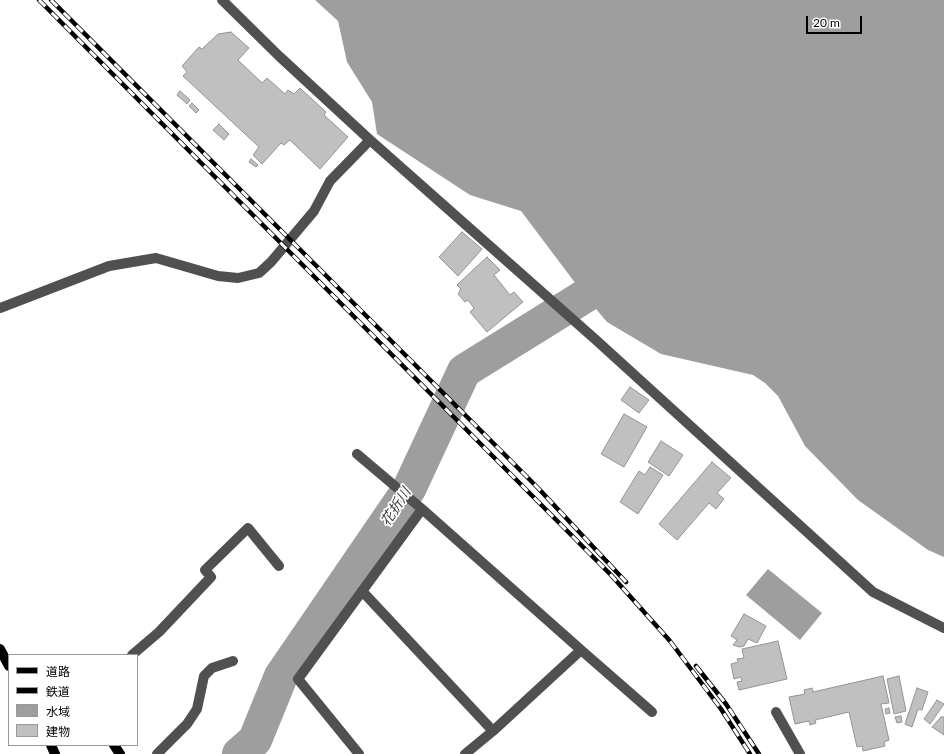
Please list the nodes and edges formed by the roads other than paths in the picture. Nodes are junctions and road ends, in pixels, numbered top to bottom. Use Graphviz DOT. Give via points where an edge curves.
graph roads {
  1 [pos="222,0"];
  2 [pos="370,140"];
  3 [pos="0,308"];
  4 [pos="356,454"];
  5 [pos="422,509"];
  6 [pos="279,566"];
  7 [pos="362,591"];
  8 [pos="944,628"];
  9 [pos="0,649"];
  10 [pos="581,650"];
  11 [pos="133,654"];
  12 [pos="233,661"];
  13 [pos="8,664"];
  14 [pos="652,712"];
  15 [pos="776,712"];
  16 [pos="493,731"];
  17 [pos="157,754"];
  18 [pos="359,754"];
  19 [pos="465,754"];
  20 [pos="800,754"];
  1 -- 2 [label="street"];
  2 -- 3 [label="street" via="330,181 314,211 271,262 259,272 238,278 218,276 156,258 109,266"];
  2 -- 8 [label="street" via="596,340 873,592"];
  4 -- 5 [label="street"];
  5 -- 7 [label="street"];
  5 -- 10 [label="street"];
  6 -- 11 [label="street" via="248,528 205,570 211,576 159,632"];
  7 -- 16 [label="street"];
  7 -- 18 [label="street" via="298,679"];
  9 -- 13 [label="main road"];
  10 -- 14 [label="street"];
  10 -- 16 [label="street"];
  12 -- 17 [label="street" via="212,668 204,676 197,709 187,724"];
  15 -- 20 [label="street"];
  16 -- 19 [label="street"];
}
